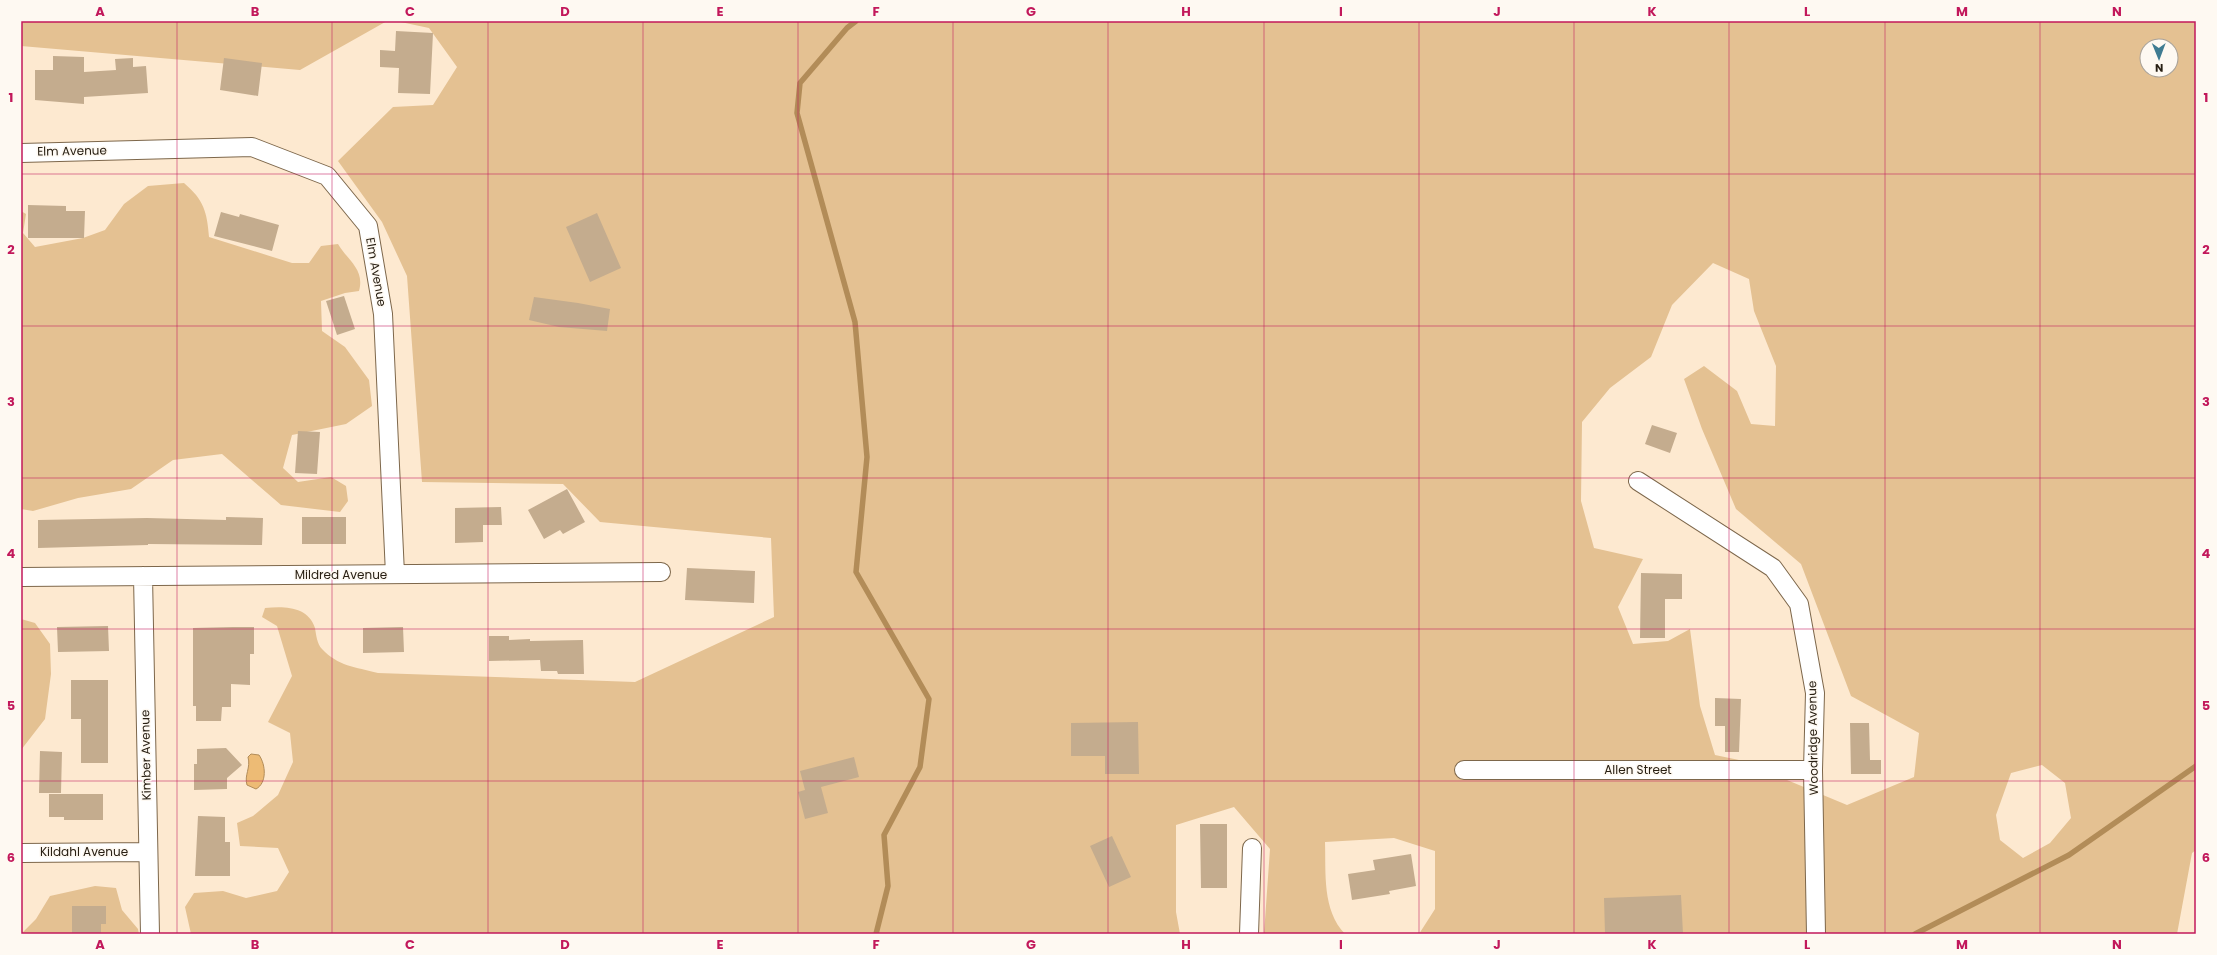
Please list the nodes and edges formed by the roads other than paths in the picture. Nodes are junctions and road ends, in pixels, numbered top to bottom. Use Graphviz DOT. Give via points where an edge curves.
graph roads {
  1 [pos="21,153"];
  2 [pos="1638,481"];
  3 [pos="661,572"];
  4 [pos="395,574"];
  5 [pos="143,576"];
  6 [pos="21,577"];
  7 [pos="1464,770"];
  8 [pos="1813,770"];
  9 [pos="1252,848"];
  10 [pos="148,852"];
  11 [pos="21,853"];
  12 [pos="150,934"];
  13 [pos="1249,934"];
  14 [pos="1816,934"];
  1 -- 4 [label="street, Elm Avenue" via="252,147 327,176 368,226 383,314"];
  2 -- 8 [label="street, Woodridge Avenue" via="1773,568 1799,604 1815,693"];
  3 -- 4 [label="street, Mildred Avenue"];
  4 -- 5 [label="street, Mildred Avenue"];
  5 -- 6 [label="street, Mildred Avenue"];
  5 -- 10 [label="street, Kimber Avenue"];
  7 -- 8 [label="street, Allen Street"];
  8 -- 14 [label="street, Woodridge Avenue"];
  9 -- 13 [label="street"];
  10 -- 11 [label="street, Kildahl Avenue"];
  10 -- 12 [label="street, Kimber Avenue"];
}
